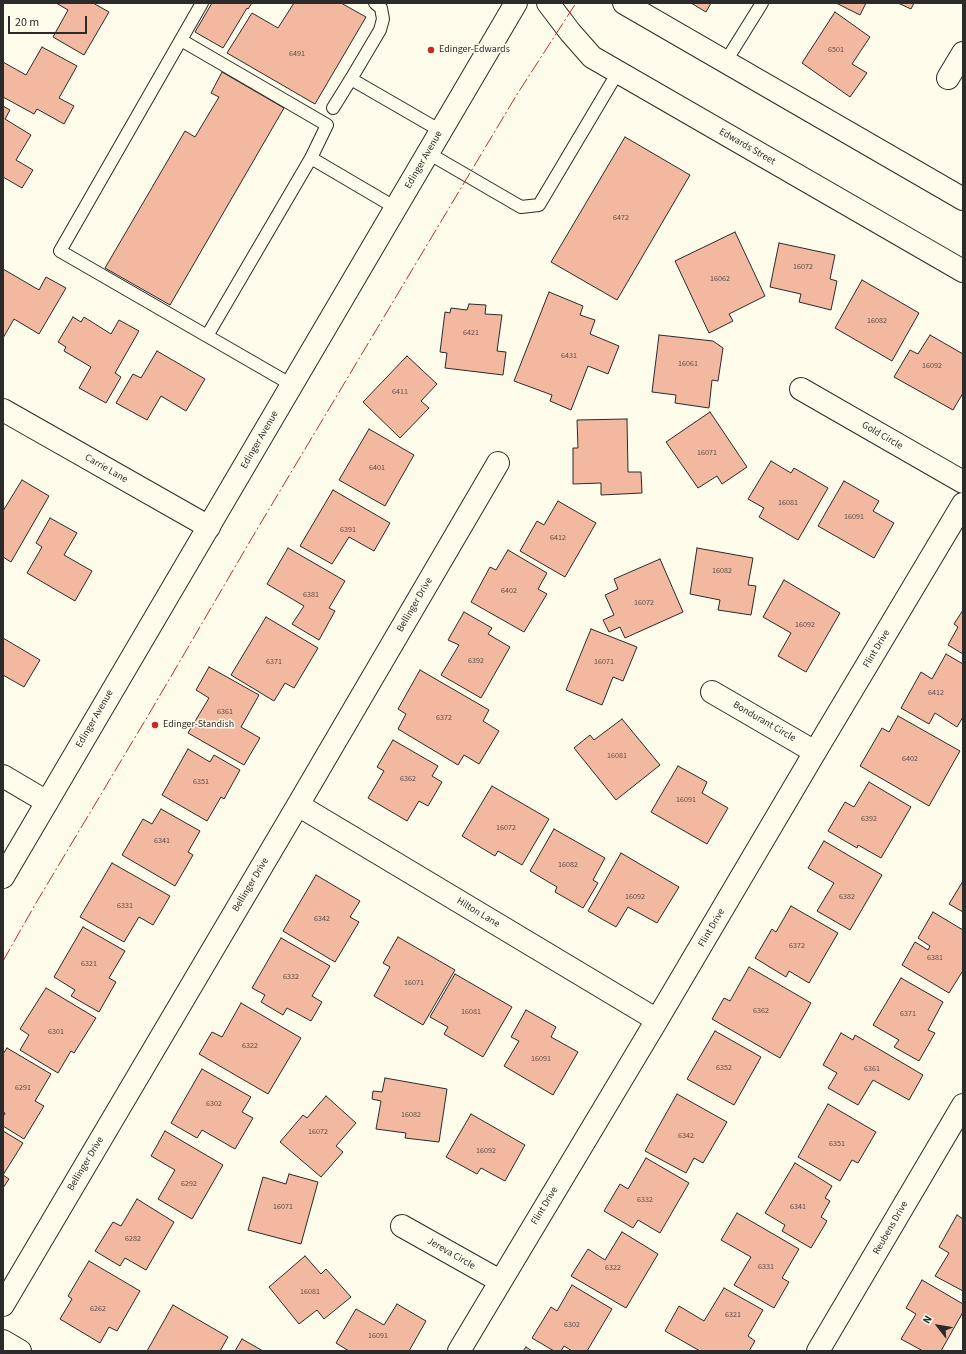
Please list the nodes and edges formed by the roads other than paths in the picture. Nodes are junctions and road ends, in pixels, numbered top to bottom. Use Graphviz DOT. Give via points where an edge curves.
graph roads {
  1 [pos="202,3"];
  2 [pos="375,3"];
  3 [pos="516,3"];
  4 [pos="548,3"];
  5 [pos="762,3"];
  6 [pos="638,6"];
  7 [pos="181,40"];
  8 [pos="963,53"];
  9 [pos="726,61"];
  10 [pos="618,72"];
  11 [pos="948,78"];
  12 [pos="351,79"];
  13 [pos="333,108"];
  14 [pos="441,131"];
  15 [pos="428,153"];
  16 [pos="311,158"];
  17 [pos="963,200"];
  18 [pos="396,208"];
  19 [pos="963,272"];
  20 [pos="207,336"];
  21 [pos="292,385"];
  22 [pos="801,389"];
  23 [pos="3,410"];
  24 [pos="498,463"];
  25 [pos="963,482"];
  26 [pos="963,504"];
  27 [pos="209,527"];
  28 [pos="712,692"];
  29 [pos="815,752"];
  30 [pos="3,776"];
  31 [pos="47,802"];
  32 [pos="298,805"];
  33 [pos="3,877"];
  34 [pos="658,1020"];
  35 [pos="963,1105"];
  36 [pos="402,1226"];
  37 [pos="500,1282"];
  38 [pos="3,1305"];
  39 [pos="3,1341"];
  40 [pos="20,1351"];
  41 [pos="459,1351"];
  42 [pos="818,1351"];
  1 -- 7 [label="lane"];
  2 -- 12 [label="lane" via="381,8 383,19 380,30"];
  3 -- 14 [label="street, Edinger Avenue"];
  4 -- 10 [label="street, Edwards Street" via="592,57"];
  5 -- 9 [label="lane"];
  6 -- 9 [label="street"];
  7 -- 16 [label="lane" via="327,125"];
  7 -- 20 [label="lane" via="60,251"];
  8 -- 11 [label="street"];
  9 -- 17 [label="street"];
  10 -- 15 [label="lane" via="539,205 521,207"];
  10 -- 19 [label="street, Edwards Street"];
  12 -- 13 [label="lane"];
  12 -- 14 [label="lane"];
  14 -- 15 [label="street, Edinger Avenue"];
  15 -- 18 [label="street, Edinger Avenue"];
  16 -- 18 [label="lane"];
  16 -- 20 [label="lane"];
  18 -- 21 [label="street, Edinger Avenue"];
  20 -- 21 [label="lane"];
  21 -- 27 [label="street, Edinger Avenue"];
  22 -- 25 [label="street, Gold Circle"];
  23 -- 27 [label="street, Carrie Lane"];
  24 -- 32 [label="street, Bellinger Drive"];
  26 -- 29 [label="street, Flint Drive"];
  27 -- 31 [label="street, Edinger Avenue"];
  28 -- 29 [label="street, Bondurant Circle"];
  29 -- 34 [label="street, Flint Drive"];
  30 -- 31 [label="street"];
  31 -- 33 [label="street, Edinger Avenue"];
  32 -- 34 [label="street, Hilton Lane"];
  32 -- 38 [label="street, Bellinger Drive"];
  34 -- 37 [label="street, Flint Drive"];
  35 -- 42 [label="street, Reubens Drive"];
  36 -- 37 [label="street, Jereva Circle"];
  37 -- 41 [label="street, Flint Drive"];
  39 -- 40 [label="street"];
}
